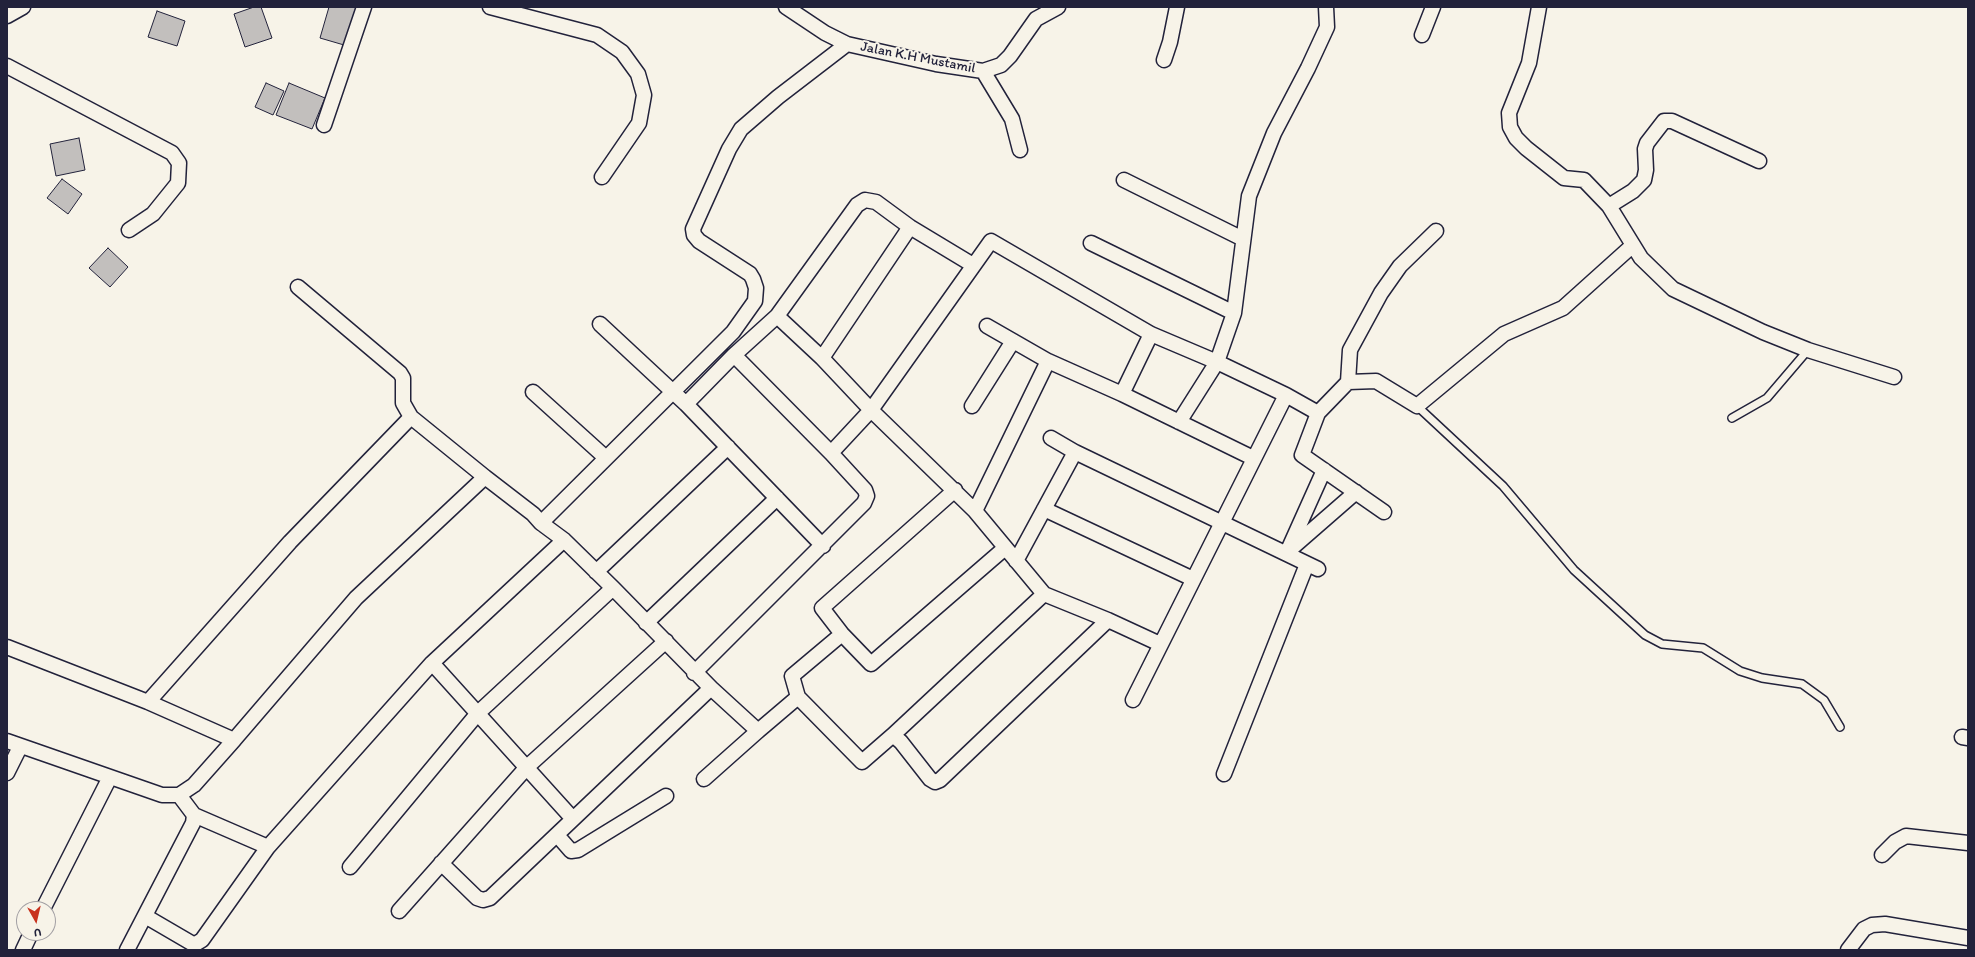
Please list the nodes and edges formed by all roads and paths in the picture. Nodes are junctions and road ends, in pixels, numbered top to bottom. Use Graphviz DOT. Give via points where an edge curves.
graph roads {
  1 [pos="24,7"];
  2 [pos="364,7"];
  3 [pos="490,7"];
  4 [pos="786,7"];
  5 [pos="1058,7"];
  6 [pos="1177,7"];
  7 [pos="1326,7"];
  8 [pos="1433,7"];
  9 [pos="1539,7"];
  10 [pos="7,16"];
  11 [pos="1422,35"];
  12 [pos="847,44"];
  13 [pos="1164,60"];
  14 [pos="7,66"];
  15 [pos="983,71"];
  16 [pos="324,125"];
  17 [pos="1020,150"];
  18 [pos="1759,161"];
  19 [pos="602,177"];
  20 [pos="1124,180"];
  21 [pos="1609,206"];
  22 [pos="910,227"];
  23 [pos="129,230"];
  24 [pos="1436,231"];
  25 [pos="1243,239"];
  26 [pos="1091,242"];
  27 [pos="1632,246"];
  28 [pos="973,265"];
  29 [pos="298,287"];
  30 [pos="1234,313"];
  31 [pos="777,316"];
  32 [pos="600,324"];
  33 [pos="987,326"];
  34 [pos="1151,334"];
  35 [pos="1013,341"];
  36 [pos="1808,350"];
  37 [pos="734,355"];
  38 [pos="822,358"];
  39 [pos="1048,361"];
  40 [pos="1218,362"];
  41 [pos="1894,377"];
  42 [pos="1348,382"];
  43 [pos="533,392"];
  44 [pos="673,394"];
  45 [pos="1122,394"];
  46 [pos="1286,395"];
  47 [pos="686,404"];
  48 [pos="972,406"];
  49 [pos="1417,406"];
  50 [pos="871,410"];
  51 [pos="1318,413"];
  52 [pos="411,417"];
  53 [pos="1732,418"];
  54 [pos="1179,422"];
  55 [pos="1051,438"];
  56 [pos="728,447"];
  57 [pos="1075,452"];
  58 [pos="831,453"];
  59 [pos="606,458"];
  60 [pos="1253,458"];
  61 [pos="1324,470"];
  62 [pos="485,477"];
  63 [pos="955,490"];
  64 [pos="1356,492"];
  65 [pos="777,498"];
  66 [pos="1044,509"];
  67 [pos="975,511"];
  68 [pos="1384,512"];
  69 [pos="1221,522"];
  70 [pos="541,523"];
  71 [pos="564,540"];
  72 [pos="823,546"];
  73 [pos="1005,548"];
  74 [pos="1286,553"];
  75 [pos="1016,561"];
  76 [pos="596,572"];
  77 [pos="1193,579"];
  78 [pos="613,588"];
  79 [pos="1044,594"];
  80 [pos="1108,620"];
  81 [pos="646,623"];
  82 [pos="842,634"];
  83 [pos="666,642"];
  84 [pos="1160,644"];
  85 [pos="7,647"];
  86 [pos="432,663"];
  87 [pos="694,673"];
  88 [pos="711,688"];
  89 [pos="798,697"];
  90 [pos="1133,700"];
  91 [pos="148,702"];
  92 [pos="478,713"];
  93 [pos="1840,727"];
  94 [pos="758,731"];
  95 [pos="893,735"];
  96 [pos="234,740"];
  97 [pos="7,741"];
  98 [pos="20,747"];
  99 [pos="527,768"];
  100 [pos="7,773"];
  101 [pos="1224,774"];
  102 [pos="110,777"];
  103 [pos="704,779"];
  104 [pos="179,795"];
  105 [pos="666,796"];
  106 [pos="194,815"];
  107 [pos="574,819"];
  108 [pos="557,835"];
  109 [pos="1968,843"];
  110 [pos="268,847"];
  111 [pos="1882,855"];
  112 [pos="441,863"];
  113 [pos="350,867"];
  114 [pos="47,901"];
  115 [pos="398,910"];
  116 [pos="144,916"];
  117 [pos="1968,938"];
  118 [pos="127,950"];
  119 [pos="1848,950"];
  1 -- 10 [label="street"];
  2 -- 16 [label="street"];
  3 -- 19 [label="street" via="597,35 622,52 638,74 644,95 639,123"];
  4 -- 12 [label="street, Jalan K.H Mustamil" via="825,33"];
  5 -- 15 [label="street, Jalan K.H Mustamil" via="1036,19 1001,65"];
  6 -- 13 [label="street"];
  7 -- 25 [label="street" via="1327,27 1274,132 1248,196"];
  8 -- 11 [label="street"];
  9 -- 21 [label="street" via="1529,63 1509,113 1510,127 1526,148 1564,178 1584,180"];
  12 -- 15 [label="street, Jalan K.H Mustamil" via="936,64"];
  12 -- 44 [label="street" via="761,111 741,129 729,149 693,228 699,241 750,274 756,288 755,301 733,332"];
  14 -- 23 [label="street" via="172,154 179,163 178,183 153,214"];
  15 -- 17 [label="street" via="1012,119"];
  18 -- 21 [label="street" via="1672,120 1664,120 1647,142 1644,180 1633,191"];
  20 -- 25 [label="street"];
  21 -- 27 [label="street"];
  22 -- 28 [label="street"];
  22 -- 31 [label="street" via="876,202 865,200 857,205"];
  22 -- 38 [label="street"];
  24 -- 42 [label="street" via="1400,266 1381,293 1350,350"];
  25 -- 30 [label="street"];
  26 -- 30 [label="street"];
  27 -- 36 [label="street" via="1673,289 1763,332"];
  27 -- 49 [label="street" via="1563,308 1504,334"];
  28 -- 34 [label="street" via="991,241"];
  28 -- 50 [label="street"];
  29 -- 52 [label="street" via="400,373 404,378 403,403"];
  30 -- 40 [label="street"];
  31 -- 37 [label="street"];
  31 -- 38 [label="street"];
  32 -- 44 [label="street"];
  33 -- 35 [label="street"];
  34 -- 40 [label="street"];
  34 -- 45 [label="street"];
  35 -- 39 [label="street"];
  35 -- 48 [label="street"];
  36 -- 41 [label="street"];
  36 -- 53 [label="lane" via="1766,398"];
  37 -- 47 [label="street"];
  37 -- 58 [label="street"];
  38 -- 50 [label="street"];
  39 -- 45 [label="street"];
  39 -- 67 [label="street"];
  40 -- 46 [label="street"];
  40 -- 54 [label="street"];
  42 -- 49 [label="street" via="1376,380"];
  42 -- 51 [label="street"];
  43 -- 59 [label="street"];
  44 -- 47 [label="street"];
  44 -- 59 [label="street"];
  45 -- 54 [label="street"];
  46 -- 51 [label="street"];
  46 -- 60 [label="street"];
  47 -- 56 [label="street"];
  49 -- 93 [label="lane" via="1503,486 1574,570 1645,635 1662,644 1703,648 1740,671 1762,678 1802,684 1824,700"];
  50 -- 58 [label="street"];
  50 -- 63 [label="street"];
  51 -- 61 [label="street" via="1302,455"];
  52 -- 62 [label="street"];
  52 -- 91 [label="street" via="290,542"];
  54 -- 60 [label="street"];
  55 -- 57 [label="street"];
  56 -- 65 [label="street"];
  56 -- 76 [label="street"];
  57 -- 66 [label="street"];
  57 -- 69 [label="street"];
  58 -- 72 [label="street" via="865,490 866,496 864,503"];
  59 -- 70 [label="street"];
  60 -- 69 [label="street"];
  61 -- 64 [label="street"];
  61 -- 74 [label="street"];
  62 -- 70 [label="street"];
  62 -- 96 [label="street" via="356,598"];
  63 -- 67 [label="street"];
  63 -- 82 [label="street" via="822,608"];
  64 -- 68 [label="street"];
  64 -- 74 [label="street"];
  65 -- 72 [label="street"];
  65 -- 81 [label="street"];
  66 -- 75 [label="street"];
  66 -- 77 [label="street"];
  67 -- 73 [label="street"];
  69 -- 74 [label="street"];
  69 -- 77 [label="street"];
  70 -- 71 [label="street"];
  71 -- 76 [label="street"];
  71 -- 86 [label="street"];
  72 -- 87 [label="street"];
  73 -- 75 [label="street"];
  73 -- 82 [label="street" via="871,664"];
  74 -- 101 [label="street" via="1313,566"];
  75 -- 79 [label="street"];
  76 -- 78 [label="street"];
  77 -- 84 [label="street"];
  78 -- 81 [label="street"];
  78 -- 92 [label="street"];
  79 -- 80 [label="street"];
  79 -- 95 [label="street"];
  80 -- 84 [label="street"];
  80 -- 95 [label="street" via="940,780 935,782 930,779"];
  81 -- 83 [label="street"];
  82 -- 89 [label="street" via="792,676"];
  83 -- 87 [label="street"];
  83 -- 99 [label="street"];
  84 -- 90 [label="street"];
  85 -- 91 [label="street"];
  86 -- 92 [label="street"];
  86 -- 110 [label="street"];
  87 -- 88 [label="street"];
  88 -- 94 [label="street"];
  88 -- 107 [label="street"];
  89 -- 94 [label="street"];
  89 -- 95 [label="street" via="862,762"];
  91 -- 96 [label="street"];
  92 -- 99 [label="street"];
  92 -- 113 [label="street"];
  94 -- 103 [label="street"];
  96 -- 104 [label="street" via="194,785"];
  97 -- 98 [label="street"];
  98 -- 100 [label="street"];
  98 -- 102 [label="street"];
  99 -- 107 [label="street"];
  99 -- 112 [label="street"];
  102 -- 104 [label="street" via="162,795"];
  102 -- 114 [label="street"];
  104 -- 106 [label="street"];
  105 -- 108 [label="street" via="578,850 571,851"];
  106 -- 110 [label="street"];
  106 -- 116 [label="street" via="193,823"];
  107 -- 108 [label="street"];
  108 -- 112 [label="street" via="490,898 483,900 477,898"];
  109 -- 111 [label="street" via="1906,836 1895,842"];
  110 -- 116 [label="street" via="202,940 197,943 193,944"];
  112 -- 115 [label="street"];
  116 -- 118 [label="street"];
  117 -- 119 [label="street" via="1885,924 1872,925 1864,929"];
}
